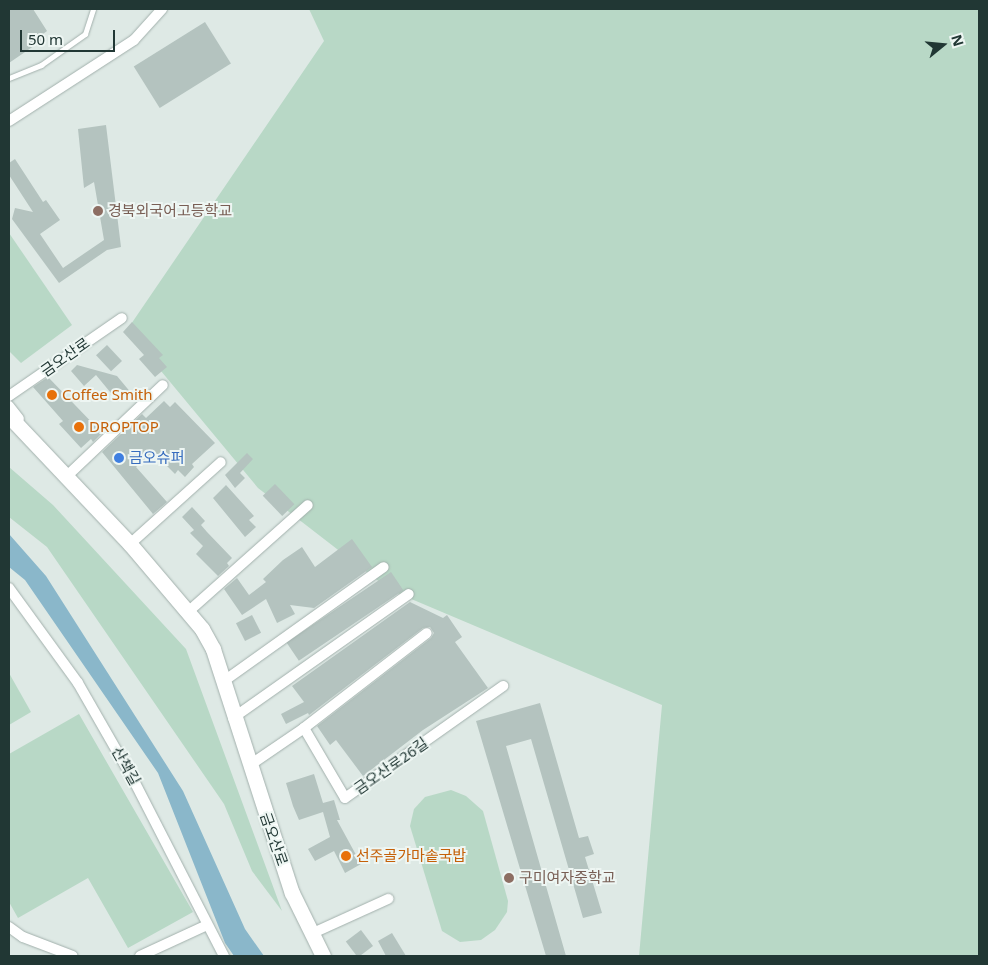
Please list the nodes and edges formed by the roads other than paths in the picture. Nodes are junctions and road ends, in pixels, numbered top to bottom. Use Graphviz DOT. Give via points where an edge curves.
graph roads {
  1 [pos="92,9"];
  2 [pos="162,9"];
  3 [pos="9,78"];
  4 [pos="9,122"];
  5 [pos="122,318"];
  6 [pos="163,385"];
  7 [pos="9,396"];
  8 [pos="9,406"];
  9 [pos="9,416"];
  10 [pos="41,447"];
  11 [pos="221,462"];
  12 [pos="67,476"];
  13 [pos="308,505"];
  14 [pos="130,544"];
  15 [pos="384,567"];
  16 [pos="9,588"];
  17 [pos="409,594"];
  18 [pos="189,611"];
  19 [pos="427,633"];
  20 [pos="224,681"];
  21 [pos="503,686"];
  22 [pos="234,718"];
  23 [pos="304,728"];
  24 [pos="250,765"];
  25 [pos="388,899"];
  26 [pos="207,925"];
  27 [pos="9,927"];
  28 [pos="311,934"];
  29 [pos="74,956"];
  30 [pos="140,956"];
  31 [pos="224,956"];
  32 [pos="323,956"];
  1 -- 3 [label="lane" via="85,34 41,65"];
  2 -- 4 [label="street" via="134,40"];
  5 -- 7 [label="street, 금오산로"];
  6 -- 12 [label="street"];
  8 -- 10 [label="street"];
  9 -- 10 [label="street, 금오산로"];
  10 -- 12 [label="street, 금오산로"];
  11 -- 14 [label="street"];
  12 -- 14 [label="street, 금오산로"];
  13 -- 18 [label="street"];
  14 -- 18 [label="street, 금오산로"];
  15 -- 20 [label="street"];
  16 -- 26 [label="street, 산책길" via="78,683 133,779"];
  17 -- 22 [label="street"];
  18 -- 20 [label="street, 금오산로" via="213,649"];
  19 -- 23 [label="street"];
  20 -- 22 [label="street, 금오산로"];
  21 -- 23 [label="street, 금오산로26길" via="345,798"];
  22 -- 24 [label="street, 금오산로"];
  23 -- 24 [label="street"];
  24 -- 28 [label="street, 금오산로" via="292,893"];
  25 -- 28 [label="street"];
  26 -- 30 [label="street"];
  26 -- 31 [label="street, 산책길"];
  27 -- 29 [label="street" via="23,937"];
  28 -- 32 [label="street, 금오산로"];
}
